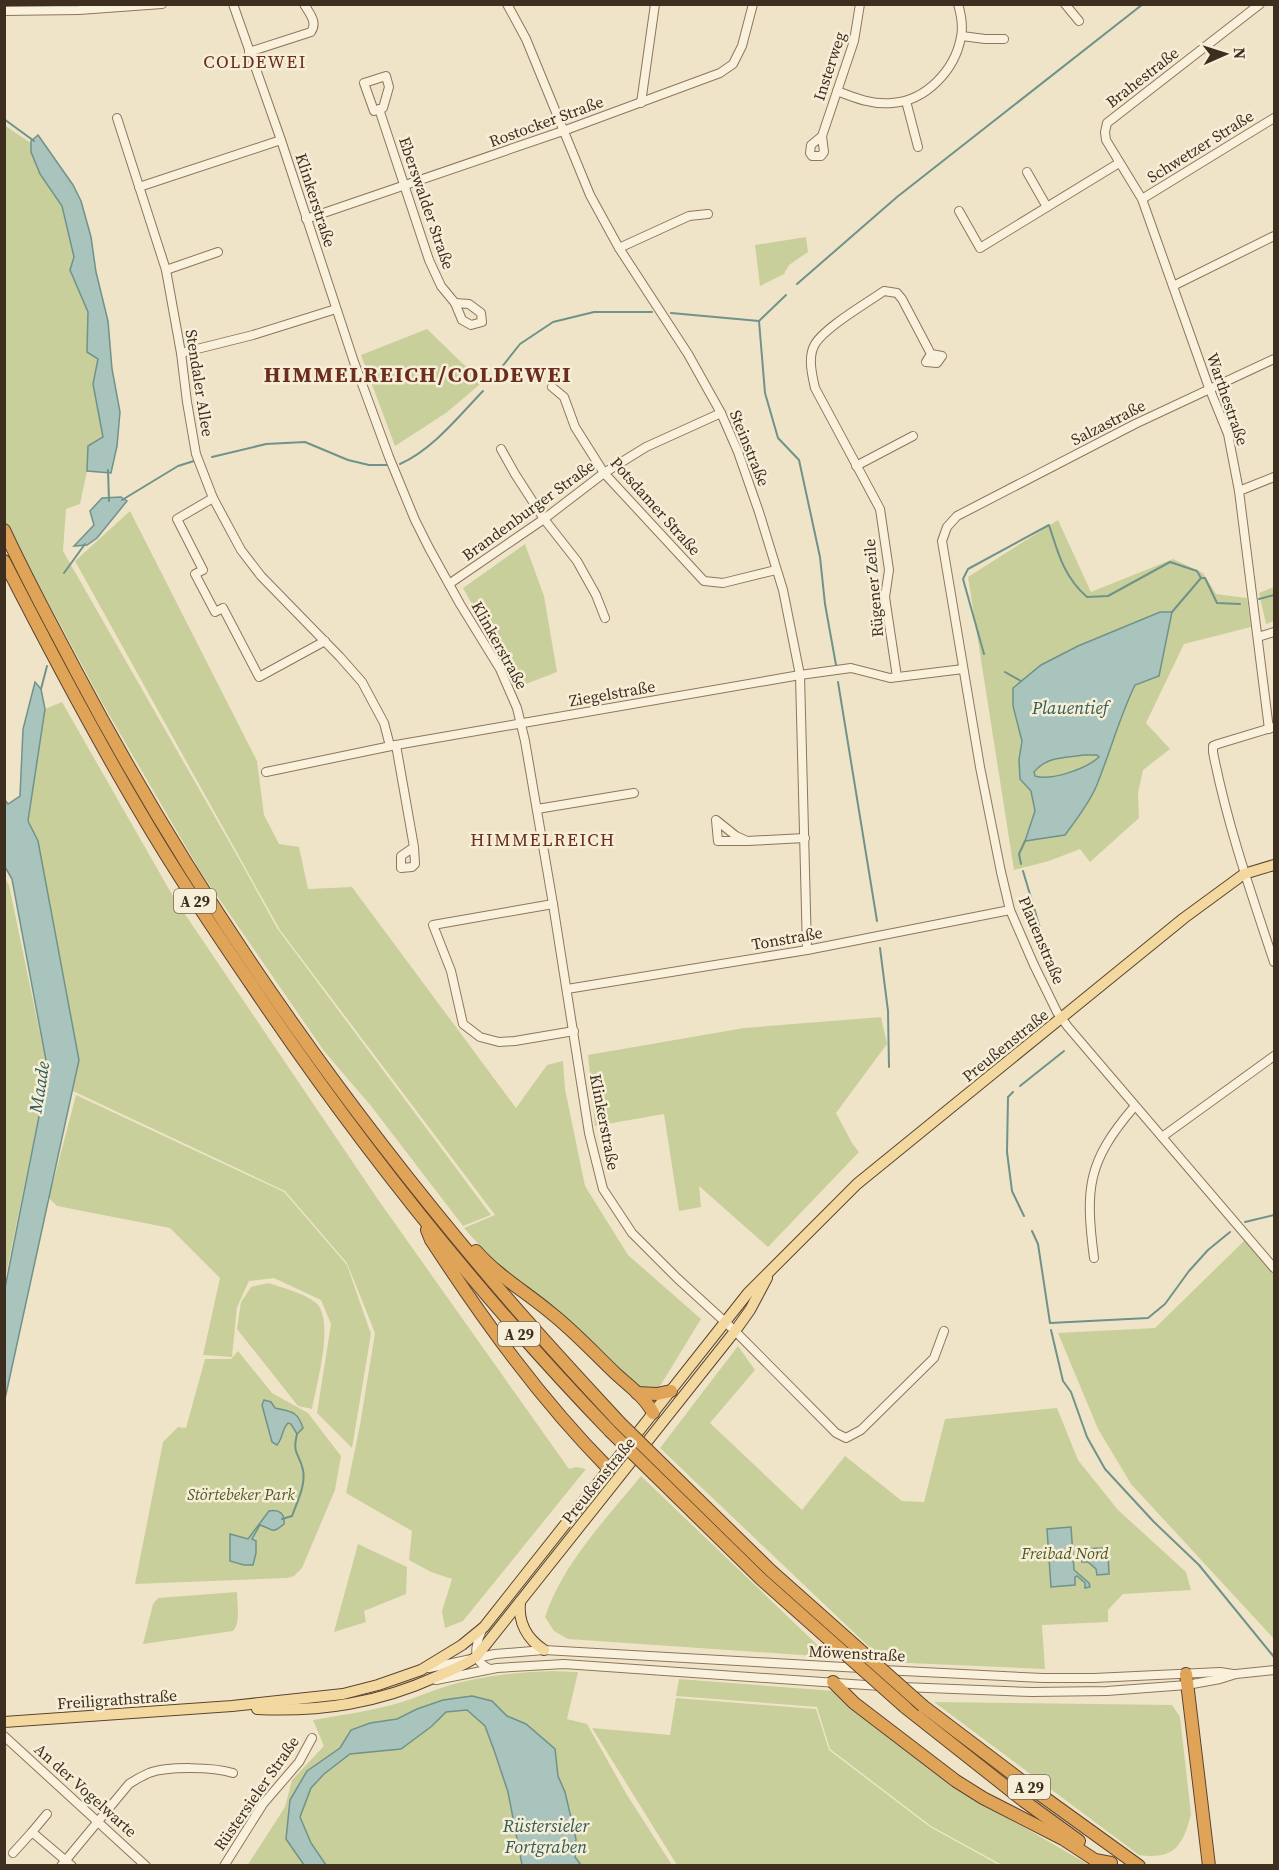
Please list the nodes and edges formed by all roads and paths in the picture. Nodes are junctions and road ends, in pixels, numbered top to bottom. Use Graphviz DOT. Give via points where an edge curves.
graph roads {
  1 [pos="162,4"];
  2 [pos="233,4"];
  3 [pos="304,4"];
  4 [pos="507,4"];
  5 [pos="654,4"];
  6 [pos="753,4"];
  7 [pos="958,4"];
  8 [pos="1065,4"];
  9 [pos="1260,4"];
  10 [pos="861,5"];
  11 [pos="4,11"];
  12 [pos="1079,21"];
  13 [pos="962,36"];
  14 [pos="1004,39"];
  15 [pos="249,52"];
  16 [pos="837,91"];
  17 [pos="906,100"];
  18 [pos="641,103"];
  19 [pos="379,109"];
  20 [pos="117,118"];
  21 [pos="1275,118"];
  22 [pos="563,131"];
  23 [pos="1105,132"];
  24 [pos="822,136"];
  25 [pos="281,140"];
  26 [pos="918,147"];
  27 [pos="1119,164"];
  28 [pos="1027,172"];
  29 [pos="405,186"];
  30 [pos="139,187"];
  31 [pos="1142,199"];
  32 [pos="1047,207"];
  33 [pos="959,211"];
  34 [pos="708,214"];
  35 [pos="306,219"];
  36 [pos="1275,236"];
  37 [pos="619,248"];
  38 [pos="218,252"];
  39 [pos="166,270"];
  40 [pos="1173,286"];
  41 [pos="455,303"];
  42 [pos="336,309"];
  43 [pos="181,352"];
  44 [pos="931,354"];
  45 [pos="1275,359"];
  46 [pos="552,387"];
  47 [pos="1210,388"];
  48 [pos="721,413"];
  49 [pos="913,436"];
  50 [pos="501,449"];
  51 [pos="856,466"];
  52 [pos="604,473"];
  53 [pos="1275,477"];
  54 [pos="1239,491"];
  55 [pos="213,498"];
  56 [pos="957,516"];
  57 [pos="544,519"];
  58 [pos="4,530"];
  59 [pos="4,561"];
  60 [pos="776,570"];
  61 [pos="449,584"];
  62 [pos="605,618"];
  63 [pos="1275,632"];
  64 [pos="1258,637"];
  65 [pos="325,641"];
  66 [pos="963,669"];
  67 [pos="800,675"];
  68 [pos="897,677"];
  69 [pos="522,724"];
  70 [pos="1272,728"];
  71 [pos="393,746"];
  72 [pos="266,772"];
  73 [pos="634,793"];
  74 [pos="537,809"];
  75 [pos="805,838"];
  76 [pos="747,841"];
  77 [pos="414,847"];
  78 [pos="1275,865"];
  79 [pos="1244,874"];
  80 [pos="554,904"];
  81 [pos="1010,910"];
  82 [pos="807,950"];
  83 [pos="1275,962"];
  84 [pos="567,989"];
  85 [pos="1062,1018"];
  86 [pos="574,1031"];
  87 [pos="1275,1056"];
  88 [pos="1134,1107"];
  89 [pos="1162,1137"];
  90 [pos="423,1217"];
  91 [pos="444,1223"];
  92 [pos="1094,1258"];
  93 [pos="1275,1268"];
  94 [pos="770,1271"];
  95 [pos="726,1322"];
  96 [pos="735,1331"];
  97 [pos="944,1331"];
  98 [pos="671,1391"];
  99 [pos="637,1394"];
  100 [pos="653,1413"];
  101 [pos="614,1427"];
  102 [pos="656,1430"];
  103 [pos="609,1469"];
  104 [pos="624,1471"];
  105 [pos="520,1602"];
  106 [pos="484,1628"];
  107 [pos="544,1650"];
  108 [pos="476,1657"];
  109 [pos="490,1669"];
  110 [pos="422,1670"];
  111 [pos="1275,1670"];
  112 [pos="1186,1680"];
  113 [pos="833,1682"];
  114 [pos="425,1683"];
  115 [pos="232,1706"];
  116 [pos="4,1722"];
  117 [pos="4,1737"];
  118 [pos="312,1738"];
  119 [pos="233,1773"];
  120 [pos="47,1814"];
  121 [pos="99,1821"];
  122 [pos="32,1832"];
  123 [pos="13,1853"];
  124 [pos="66,1864"];
  125 [pos="1113,1864"];
  126 [pos="147,1866"];
  127 [pos="224,1866"];
  128 [pos="1139,1866"];
  129 [pos="1209,1866"];
  1 -- 11 [label="street"];
  2 -- 15 [label="street, Klinkerstraße"];
  3 -- 15 [label="street" via="314,24 311,32"];
  4 -- 22 [label="street, Steinstraße" via="526,39"];
  5 -- 18 [label="street"];
  6 -- 18 [label="street, Rostocker Straße" via="733,64 720,73"];
  7 -- 13 [label="street"];
  8 -- 12 [label="street"];
  9 -- 23 [label="street, Brahestraße" via="1107,123"];
  10 -- 16 [label="street, Insterweg"];
  13 -- 14 [label="street"];
  13 -- 17 [label="street" via="942,78 926,92"];
  15 -- 25 [label="street, Klinkerstraße"];
  16 -- 17 [label="street" via="870,102"];
  16 -- 24 [label="street, Insterweg"];
  17 -- 26 [label="street"];
  18 -- 22 [label="street, Rostocker Straße"];
  19 -- 29 [label="street, Eberswalder Straße"];
  20 -- 30 [label="street, Stendaler Allee"];
  21 -- 31 [label="street, Schwetzer Straße"];
  22 -- 29 [label="street, Rostocker Straße"];
  22 -- 37 [label="street, Steinstraße" via="590,195"];
  23 -- 27 [label="street, Warthestraße"];
  25 -- 30 [label="street"];
  25 -- 35 [label="street, Klinkerstraße"];
  27 -- 31 [label="street, Warthestraße"];
  27 -- 32 [label="street"];
  28 -- 32 [label="street"];
  29 -- 35 [label="street, Rostocker Straße"];
  29 -- 41 [label="street, Eberswalder Straße" via="429,260 441,286"];
  30 -- 39 [label="street, Stendaler Allee"];
  31 -- 40 [label="street, Warthestraße"];
  32 -- 33 [label="street" via="981,248"];
  34 -- 37 [label="street" via="689,216"];
  35 -- 42 [label="street, Klinkerstraße"];
  36 -- 40 [label="street"];
  37 -- 48 [label="street, Steinstraße"];
  38 -- 39 [label="street"];
  39 -- 43 [label="street, Stendaler Allee"];
  40 -- 47 [label="street, Warthestraße"];
  42 -- 43 [label="street"];
  42 -- 61 [label="street, Klinkerstraße" via="414,520"];
  43 -- 55 [label="street, Stendaler Allee" via="196,454"];
  44 -- 51 [label="street, Rügener Zeile" via="897,293 884,291 821,336 813,348 811,372 815,388"];
  45 -- 47 [label="street, Salzastraße"];
  46 -- 52 [label="street, Potsdamer Straße" via="564,396 575,427"];
  47 -- 54 [label="street, Warthestraße" via="1228,434"];
  47 -- 56 [label="street, Salzastraße"];
  48 -- 52 [label="street, Brandenburger Straße" via="646,447"];
  48 -- 60 [label="street, Steinstraße" via="756,502"];
  49 -- 51 [label="street"];
  50 -- 57 [label="street"];
  51 -- 68 [label="street, Rügener Zeile" via="880,509 889,570 885,597"];
  52 -- 57 [label="street, Brandenburger Straße"];
  52 -- 60 [label="street, Potsdamer Straße" via="704,581 723,583"];
  53 -- 54 [label="street"];
  54 -- 64 [label="street, Warthestraße"];
  55 -- 65 [label="street, Stendaler Allee" via="241,550 261,576"];
  55 -- 65 [label="street" via="177,519 203,570 195,574 215,612 223,608 259,677"];
  56 -- 66 [label="street, Plauenstraße" via="947,526 942,541"];
  57 -- 61 [label="street, Brandenburger Straße"];
  57 -- 62 [label="street" via="577,561"];
  58 -- 91 [label="highway, A 29" via="100,716 200,885 333,1080"];
  59 -- 90 [label="highway, A 29" via="89,722 190,892 309,1068"];
  60 -- 67 [label="street, Steinstraße"];
  61 -- 69 [label="street, Klinkerstraße" via="500,669"];
  63 -- 64 [label="street"];
  64 -- 70 [label="street, Warthestraße"];
  65 -- 71 [label="street, Stendaler Allee" via="362,682"];
  66 -- 68 [label="street, Ziegelstraße"];
  66 -- 81 [label="street, Plauenstraße"];
  67 -- 68 [label="street, Ziegelstraße" via="850,668"];
  67 -- 69 [label="street, Ziegelstraße"];
  67 -- 75 [label="street, Steinstraße"];
  69 -- 71 [label="street, Ziegelstraße"];
  69 -- 74 [label="street, Klinkerstraße"];
  70 -- 79 [label="street" via="1213,746"];
  71 -- 72 [label="street, Ziegelstraße"];
  71 -- 77 [label="street, Stendaler Allee"];
  73 -- 74 [label="street"];
  74 -- 80 [label="street, Klinkerstraße"];
  75 -- 76 [label="street"];
  75 -- 82 [label="street, Steinstraße"];
  78 -- 79 [label="main road, Preußenstraße"];
  79 -- 83 [label="street"];
  79 -- 85 [label="main road, Preußenstraße"];
  80 -- 84 [label="street, Klinkerstraße"];
  80 -- 86 [label="street" via="433,925 451,971 463,1024 480,1037 529,1040"];
  81 -- 82 [label="street, Tonstraße"];
  81 -- 85 [label="street, Plauenstraße"];
  82 -- 84 [label="street, Tonstraße"];
  84 -- 86 [label="street, Klinkerstraße"];
  85 -- 88 [label="street, Plauenstraße"];
  85 -- 94 [label="main road, Preußenstraße" via="857,1184"];
  86 -- 95 [label="street, Klinkerstraße" via="590,1141 603,1189 632,1233"];
  87 -- 89 [label="street"];
  88 -- 89 [label="street, Plauenstraße"];
  88 -- 92 [label="street" via="1096,1161 1089,1191"];
  89 -- 93 [label="street, Plauenstraße"];
  90 -- 101 [label="highway, A 29" via="493,1305 561,1380"];
  90 -- 103 [label="highway" via="430,1240 494,1334 562,1419"];
  91 -- 99 [label="highway" via="461,1234 499,1274 551,1312"];
  91 -- 101 [label="highway, A 29"];
  94 -- 95 [label="main road, Preußenstraße"];
  94 -- 96 [label="main road, Preußenstraße"];
  95 -- 96 [label="street, Klinkerstraße"];
  95 -- 98 [label="main road, Preußenstraße"];
  96 -- 97 [label="street, Klinkerstraße" via="836,1433 846,1438 861,1430 934,1358"];
  96 -- 102 [label="main road, Preußenstraße"];
  98 -- 99 [label="highway"];
  98 -- 100 [label="main road, Preußenstraße"];
  99 -- 100 [label="highway"];
  100 -- 102 [label="main road"];
  100 -- 103 [label="main road, Preußenstraße"];
  101 -- 125 [label="highway, A 29, bridge" via="761,1579 905,1707 1024,1801"];
  101 -- 128 [label="highway, A 29, bridge" via="923,1706"];
  102 -- 104 [label="main road, Preußenstraße"];
  103 -- 104 [label="main road"];
  103 -- 106 [label="main road, Preußenstraße"];
  104 -- 105 [label="main road, Preußenstraße"];
  105 -- 107 [label="main road" via="524,1629"];
  105 -- 108 [label="main road, Preußenstraße"];
  106 -- 108 [label="street" via="476,1645"];
  106 -- 110 [label="main road, Preußenstraße"];
  107 -- 108 [label="street, Möwenstraße"];
  107 -- 112 [label="street, Möwenstraße" via="1000,1677"];
  108 -- 109 [label="street"];
  108 -- 110 [label="street, Möwenstraße"];
  108 -- 114 [label="main road, Preußenstraße"];
  109 -- 113 [label="street, Möwenstraße" via="580,1664"];
  109 -- 114 [label="street, Möwenstraße"];
  110 -- 115 [label="main road, Freiligrathstraße" via="343,1694"];
  111 -- 112 [label="street, Möwenstraße"];
  112 -- 113 [label="street, Möwenstraße" via="1070,1692"];
  112 -- 129 [label="highway"];
  113 -- 125 [label="highway" via="854,1703 956,1781 1095,1860"];
  114 -- 115 [label="main road, Freiligrathstraße" via="329,1708"];
  115 -- 116 [label="main road, Freiligrathstraße"];
  117 -- 121 [label="street, An der Vogelwarte"];
  118 -- 127 [label="street, Rüstersieler Straße"];
  119 -- 121 [label="street" via="214,1768 150,1773 129,1785"];
  120 -- 122 [label="street"];
  121 -- 124 [label="street"];
  121 -- 126 [label="street, An der Vogelwarte"];
  122 -- 123 [label="street"];
  122 -- 124 [label="street"];
}
